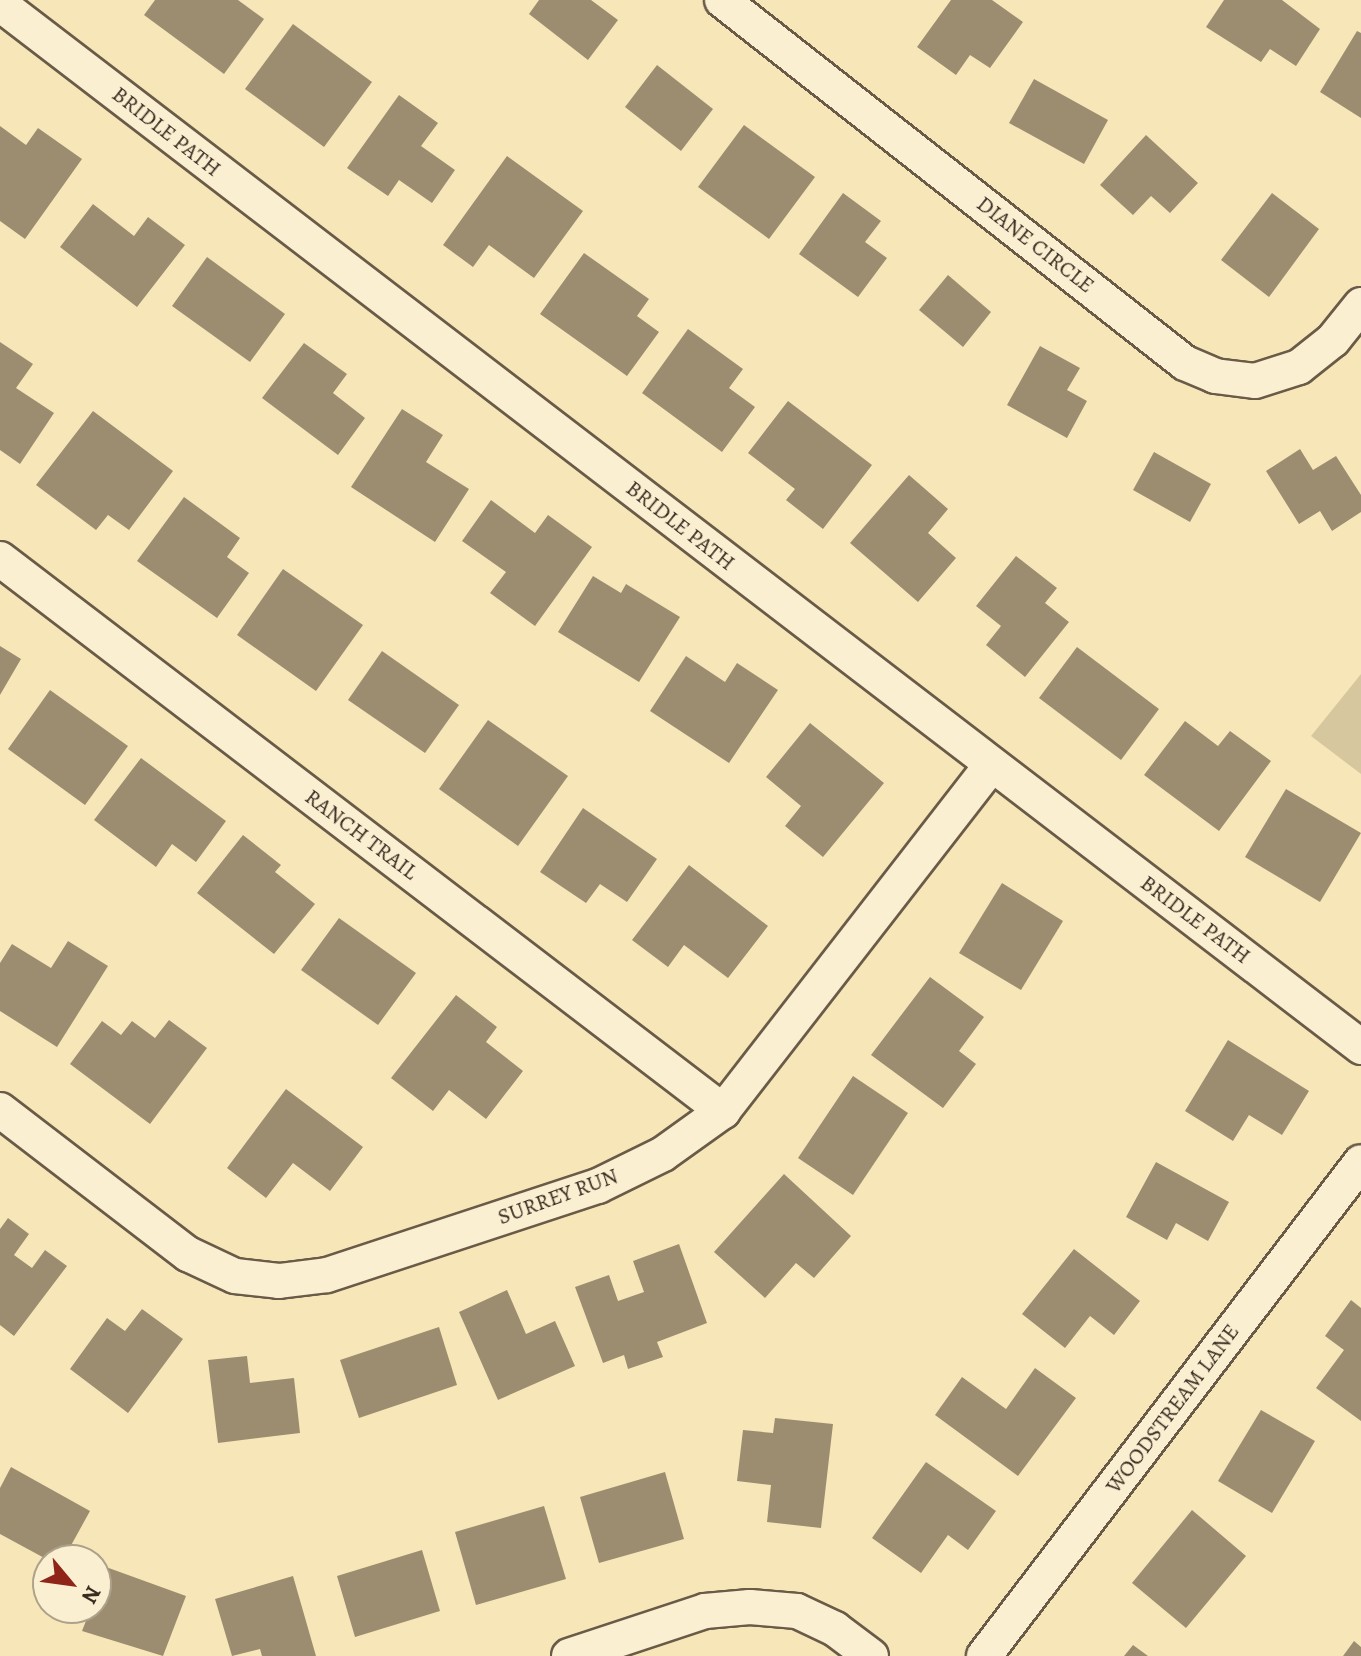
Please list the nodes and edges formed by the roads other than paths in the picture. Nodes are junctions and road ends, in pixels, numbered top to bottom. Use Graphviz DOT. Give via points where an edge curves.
graph roads {
  1 [pos="722,0"];
  2 [pos="0,4"];
  3 [pos="1361,305"];
  4 [pos="0,559"];
  5 [pos="991,765"];
  6 [pos="1361,1047"];
  7 [pos="0,1110"];
  8 [pos="723,1111"];
  9 [pos="1361,1162"];
  10 [pos="569,1656"];
  11 [pos="871,1656"];
  12 [pos="984,1656"];
  1 -- 3 [label="street, DIANE CIRCLE" via="1185,363 1215,376 1255,381 1299,367 1333,340"];
  2 -- 5 [label="street, BRIDLE PATH"];
  4 -- 8 [label="street, RANCH TRAIL"];
  5 -- 6 [label="street, BRIDLE PATH"];
  5 -- 8 [label="street, SURREY RUN"];
  7 -- 8 [label="street, SURREY RUN" via="188,1254 235,1276 279,1281 327,1275 598,1186 663,1154"];
  9 -- 12 [label="street, WOODSTREAM LANE"];
  10 -- 11 [label="street" via="705,1611 750,1607 797,1611 835,1629"];
}
